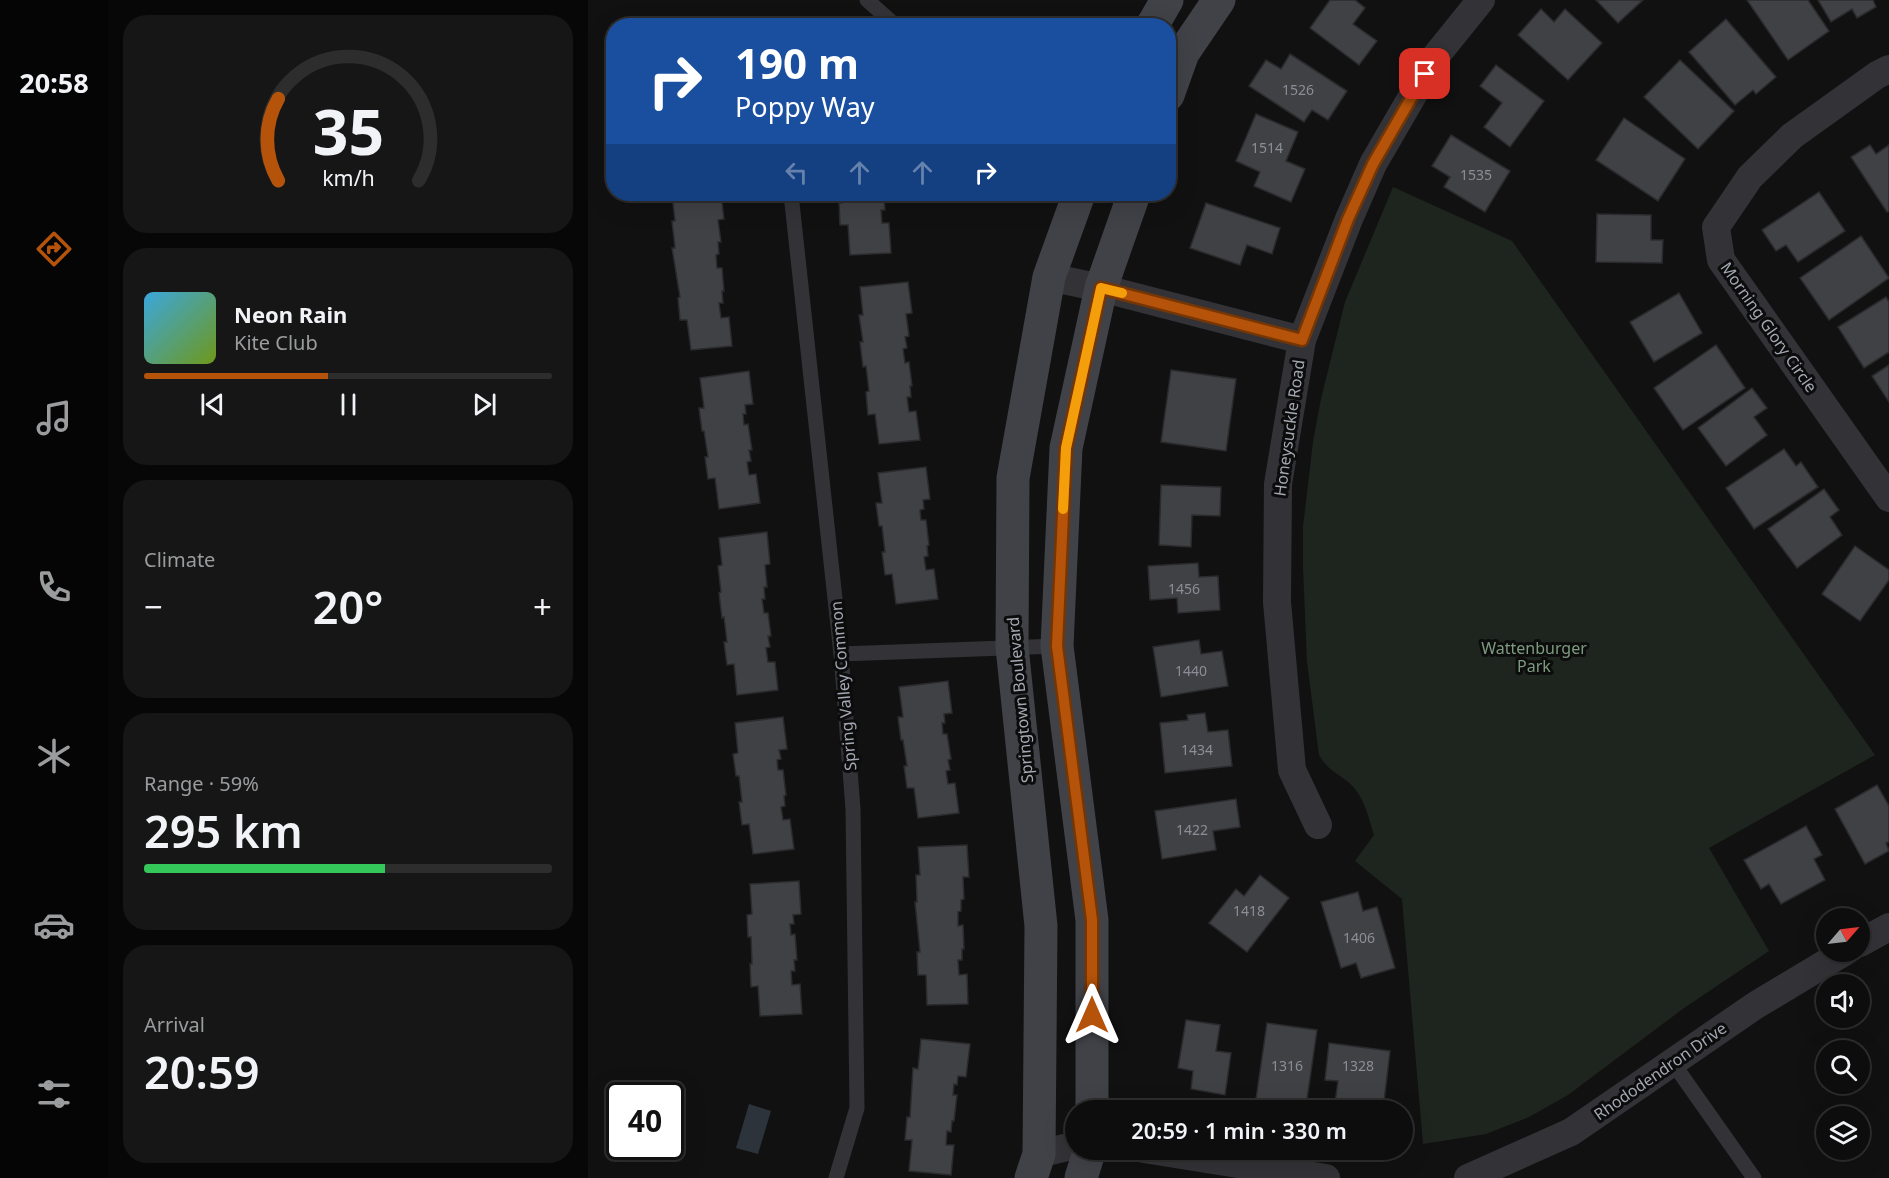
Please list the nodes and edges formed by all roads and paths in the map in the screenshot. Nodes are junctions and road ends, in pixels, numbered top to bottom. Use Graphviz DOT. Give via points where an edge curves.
graph roads {
  1 [pos="867,0"];
  2 [pos="1167,0"];
  3 [pos="1219,0"];
  4 [pos="1481,0"];
  5 [pos="887,18"];
  6 [pos="1157,18"];
  7 [pos="1889,69"];
  8 [pos="1176,73"];
  9 [pos="792,201"];
  10 [pos="1076,201"];
  11 [pos="1132,201"];
  12 [pos="1049,277"];
  13 [pos="1101,288"];
  14 [pos="1302,340"];
  15 [pos="1889,498"];
  16 [pos="1057,646"];
  17 [pos="1012,647"];
  18 [pos="841,654"];
  19 [pos="1318,825"];
  20 [pos="1889,927"];
  21 [pos="1870,937"];
  22 [pos="1828,962"];
  23 [pos="1673,1063"];
  24 [pos="1092,1100"];
  25 [pos="1065,1151"];
  26 [pos="1087,1160"];
  27 [pos="1213,1160"];
  28 [pos="1035,1166"];
  29 [pos="836,1178"];
  30 [pos="1081,1178"];
  31 [pos="1326,1178"];
  32 [pos="1468,1178"];
  33 [pos="1754,1178"];
  1 -- 5 [label="lane"];
  2 -- 6 [label="street"];
  3 -- 8 [label="street" via="1183,53"];
  4 -- 14 [label="street, Honeysuckle Road" via="1435,57 1373,164"];
  7 -- 15 [label="street, Morning Glory Circle" via="1792,136 1749,177 1716,227 1721,260"];
  9 -- 18 [label="lane, Spring Valley Common"];
  10 -- 12 [label="street, Springtown Boulevard"];
  11 -- 13 [label="street"];
  12 -- 13 [label="street"];
  12 -- 17 [label="street, Springtown Boulevard" via="1013,478"];
  13 -- 14 [label="street"];
  13 -- 16 [label="street" via="1066,448"];
  14 -- 19 [label="street, Honeysuckle Road" via="1278,484 1277,602 1292,770"];
  16 -- 17 [label="lane"];
  16 -- 24 [label="street" via="1092,920"];
  17 -- 18 [label="lane"];
  17 -- 28 [label="street, Springtown Boulevard" via="1041,926"];
  18 -- 29 [label="lane, Spring Valley Common" via="854,810 857,1108"];
  20 -- 21 [label="street"];
  22 -- 23 [label="street, Rhododendron Drive" via="1756,1005"];
  23 -- 32 [label="street, Rhododendron Drive" via="1572,1132"];
  23 -- 33 [label="lane"];
  25 -- 28 [label="street"];
  26 -- 30 [label="street"];
  27 -- 31 [label="street"];
}
